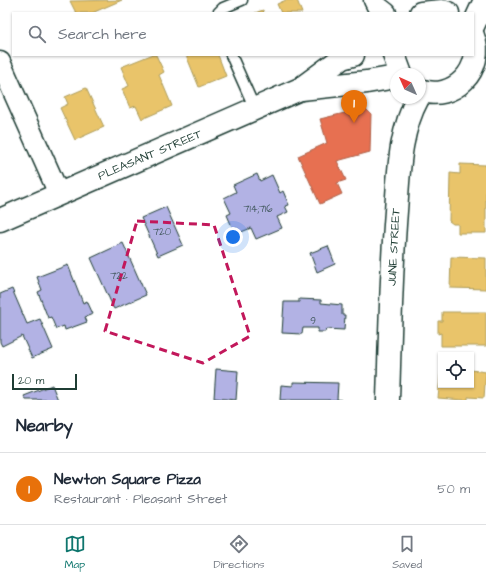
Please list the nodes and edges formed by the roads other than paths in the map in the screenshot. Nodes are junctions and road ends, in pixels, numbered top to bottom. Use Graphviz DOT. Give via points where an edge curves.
graph roads {
  1 [pos="242,0"];
  2 [pos="374,0"];
  3 [pos="485,0"];
  4 [pos="428,8"];
  5 [pos="219,12"];
  6 [pos="385,12"];
  7 [pos="445,12"];
  8 [pos="474,24"];
  9 [pos="474,42"];
  10 [pos="231,56"];
  11 [pos="349,56"];
  12 [pos="394,56"];
  13 [pos="0,62"];
  14 [pos="398,68"];
  15 [pos="480,69"];
  16 [pos="390,78"];
  17 [pos="300,90"];
  18 [pos="426,93"];
  19 [pos="415,104"];
  20 [pos="255,109"];
  21 [pos="59,194"];
  22 [pos="0,220"];
  23 [pos="388,400"];
  1 -- 5 [label="lane"];
  2 -- 6 [label="street"];
  3 -- 8 [label="main road"];
  4 -- 7 [label="main road"];
  9 -- 15 [label="main road"];
  10 -- 20 [label="lane"];
  11 -- 17 [label="main road, PLEASANT STREET" via="342,58"];
  12 -- 14 [label="main road"];
  13 -- 21 [label="street"];
  15 -- 18 [label="main road" via="447,91"];
  16 -- 17 [label="main road, PLEASANT STREET"];
  17 -- 20 [label="main road, PLEASANT STREET"];
  19 -- 23 [label="main road, JUNE STREET" via="405,129 401,148 393,256"];
  20 -- 21 [label="main road, PLEASANT STREET"];
  21 -- 22 [label="main road, PLEASANT STREET"];
}
